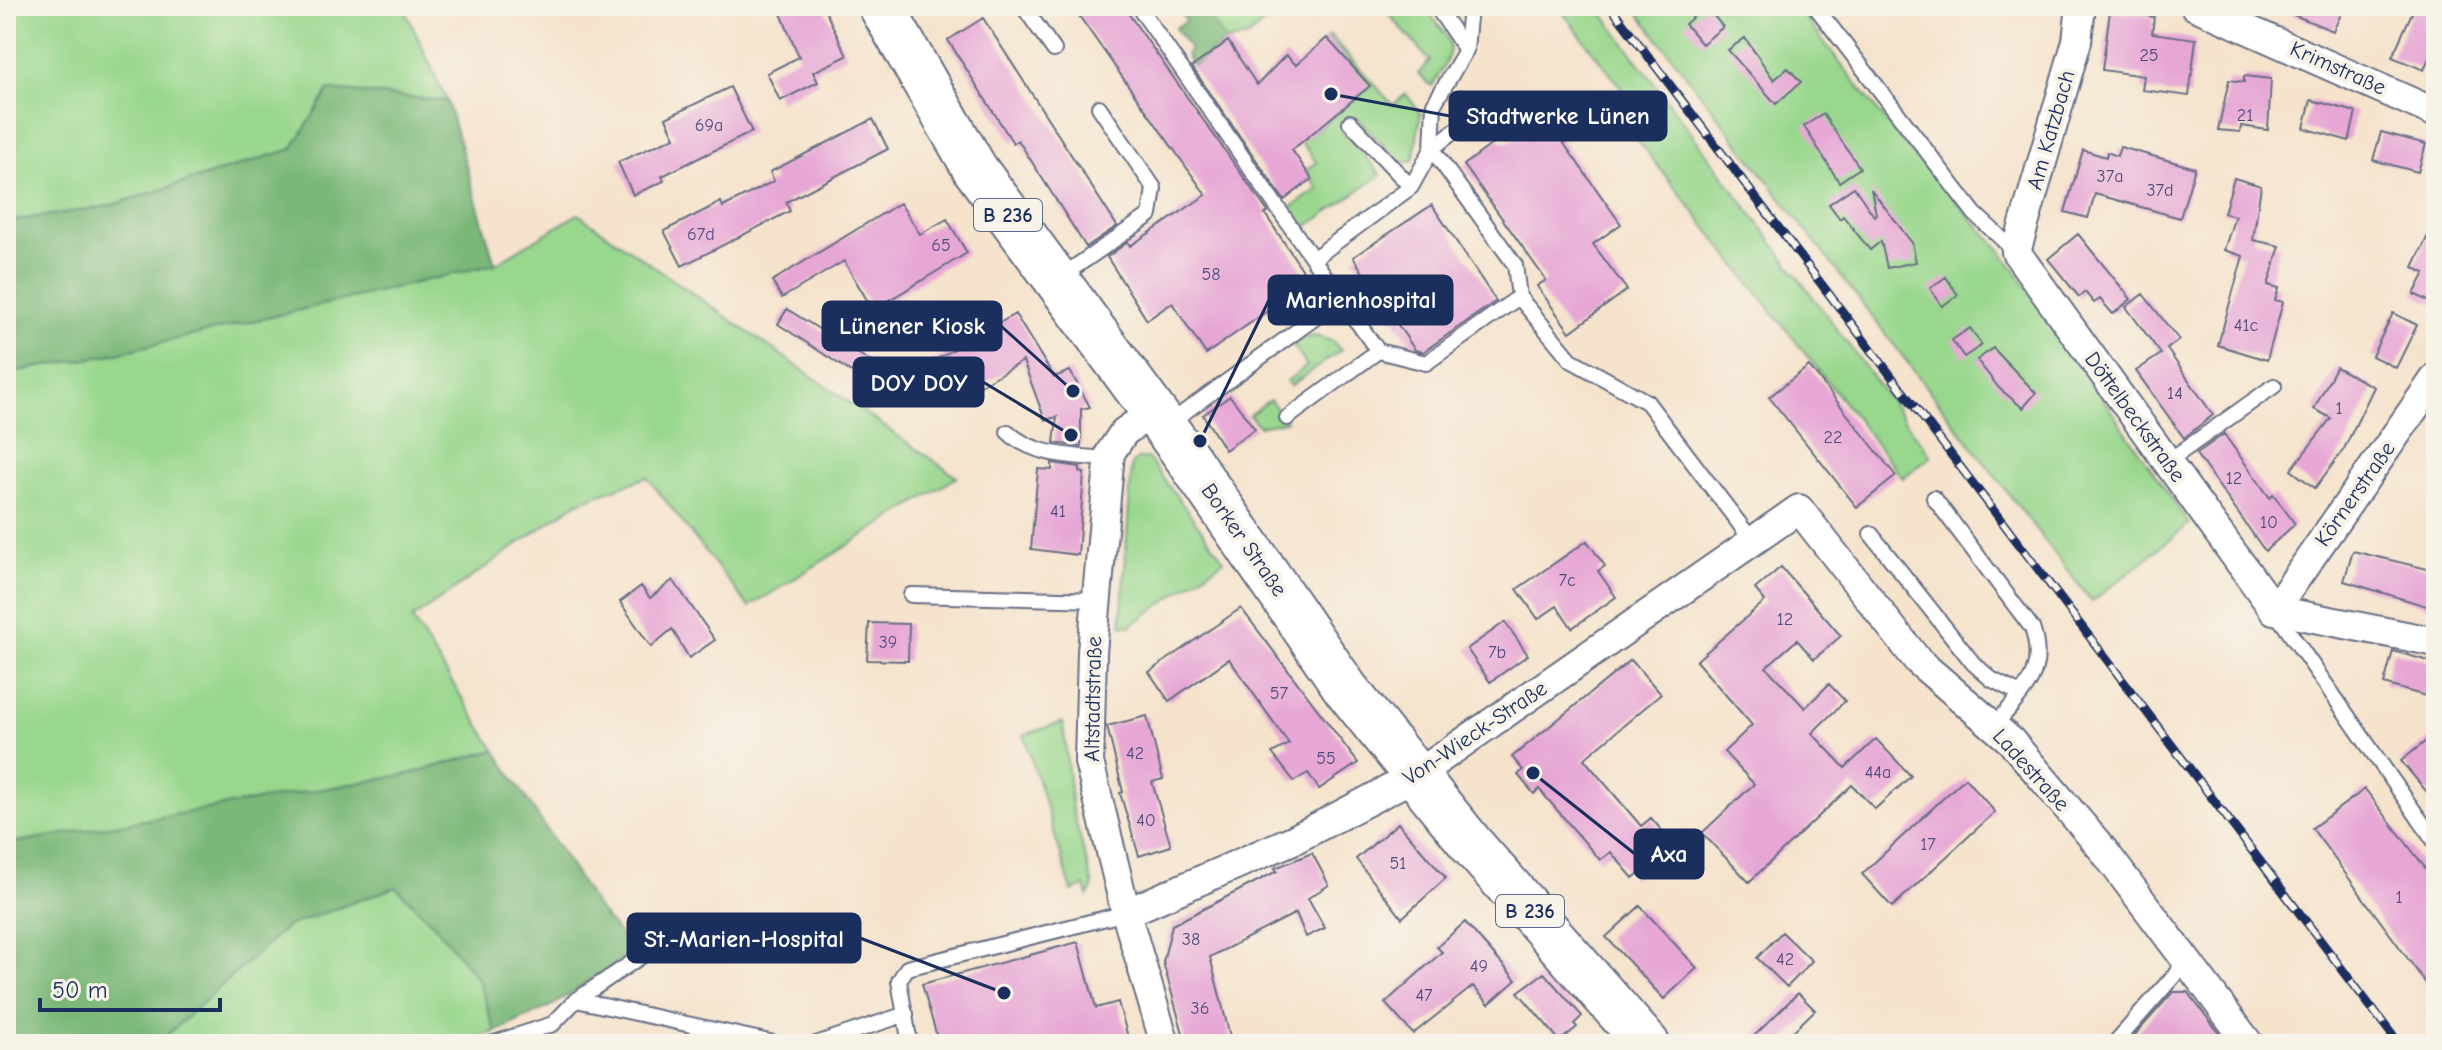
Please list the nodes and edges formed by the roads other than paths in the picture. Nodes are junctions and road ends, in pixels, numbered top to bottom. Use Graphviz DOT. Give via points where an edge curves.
graph roads {
  1 [pos="1023,6"];
  2 [pos="1138,6"];
  3 [pos="1436,6"];
  4 [pos="1470,6"];
  5 [pos="1815,6"];
  6 [pos="2081,6"];
  7 [pos="2195,6"];
  8 [pos="884,7"];
  9 [pos="1054,50"];
  10 [pos="1466,50"];
  11 [pos="1099,107"];
  12 [pos="2436,113"];
  13 [pos="1350,122"];
  14 [pos="1507,133"];
  15 [pos="1432,149"];
  16 [pos="1411,187"];
  17 [pos="2016,252"];
  18 [pos="1313,259"];
  19 [pos="1056,280"];
  20 [pos="1519,297"];
  21 [pos="1341,299"];
  22 [pos="1383,302"];
  23 [pos="1356,321"];
  24 [pos="1378,351"];
  25 [pos="2436,377"];
  26 [pos="2274,386"];
  27 [pos="1287,418"];
  28 [pos="1158,419"];
  29 [pos="1008,432"];
  30 [pos="1109,459"];
  31 [pos="2167,462"];
  32 [pos="1934,498"];
  33 [pos="1799,509"];
  34 [pos="1871,534"];
  35 [pos="1754,543"];
  36 [pos="911,595"];
  37 [pos="1097,600"];
  38 [pos="2274,610"];
  39 [pos="2436,642"];
  40 [pos="2020,694"];
  41 [pos="1994,727"];
  42 [pos="1415,776"];
  43 [pos="2436,843"];
  44 [pos="1126,913"];
  45 [pos="661,943"];
  46 [pos="2186,962"];
  47 [pos="576,1000"];
  48 [pos="906,1014"];
  49 [pos="491,1044"];
  50 [pos="779,1044"];
  51 [pos="816,1044"];
  52 [pos="910,1044"];
  53 [pos="1165,1044"];
  54 [pos="1647,1044"];
  55 [pos="2114,1044"];
  56 [pos="2249,1044"];
  1 -- 9 [label="lane"];
  2 -- 18 [label="lane"];
  3 -- 10 [label="lane"];
  4 -- 10 [label="lane"];
  5 -- 17 [label="lane, Döttelbeckstraße" via="1975,214"];
  6 -- 17 [label="street, Am Katzbach" via="2077,41"];
  7 -- 12 [label="street, Krimstraße"];
  8 -- 19 [label="main road, Borker Straße / B 236" via="975,169"];
  10 -- 15 [label="lane" via="1434,104"];
  11 -- 19 [label="lane" via="1154,188 1150,215"];
  13 -- 16 [label="lane"];
  14 -- 15 [label="lane" via="1493,122 1476,120 1457,127"];
  15 -- 16 [label="lane"];
  15 -- 20 [label="lane" via="1515,265"];
  16 -- 18 [label="lane"];
  17 -- 31 [label="street, Döttelbeckstraße"];
  18 -- 21 [label="lane"];
  19 -- 28 [label="main road, Borker Straße / B 236"];
  20 -- 24 [label="lane" via="1426,363"];
  20 -- 35 [label="lane" via="1571,360 1647,402"];
  21 -- 23 [label="lane"];
  21 -- 28 [label="lane"];
  22 -- 23 [label="lane"];
  23 -- 24 [label="lane"];
  24 -- 27 [label="lane"];
  25 -- 38 [label="street, Körnerstraße"];
  26 -- 31 [label="lane"];
  28 -- 30 [label="street" via="1114,443"];
  28 -- 42 [label="main road, Borker Straße / B 236" via="1346,689"];
  29 -- 30 [label="lane" via="1017,441 1052,453"];
  30 -- 37 [label="street, Altstadtstraße"];
  31 -- 38 [label="street, Döttelbeckstraße"];
  32 -- 40 [label="lane" via="2032,628 2038,645 2037,672"];
  33 -- 35 [label="street, Von-Wieck-Straße"];
  33 -- 41 [label="street, Ladestraße" via="1918,661"];
  34 -- 40 [label="lane" via="1973,663"];
  35 -- 42 [label="street, Von-Wieck-Straße"];
  36 -- 37 [label="lane"];
  37 -- 44 [label="street, Altstadtstraße" via="1089,762"];
  38 -- 39 [label="street"];
  38 -- 43 [label="lane, Döttelbeckstraße"];
  40 -- 41 [label="lane"];
  41 -- 46 [label="street, Ladestraße" via="2104,851"];
  42 -- 44 [label="street, Von-Wieck-Straße" via="1295,839"];
  42 -- 54 [label="main road, Borker Straße / B 236"];
  44 -- 48 [label="lane" via="907,968 899,981"];
  44 -- 53 [label="street, Altstadtstraße"];
  45 -- 47 [label="lane"];
  46 -- 55 [label="lane"];
  46 -- 56 [label="street, Ladestraße"];
  47 -- 49 [label="lane" via="553,1024"];
  47 -- 50 [label="lane"];
  48 -- 51 [label="lane"];
  48 -- 52 [label="lane"];
}
